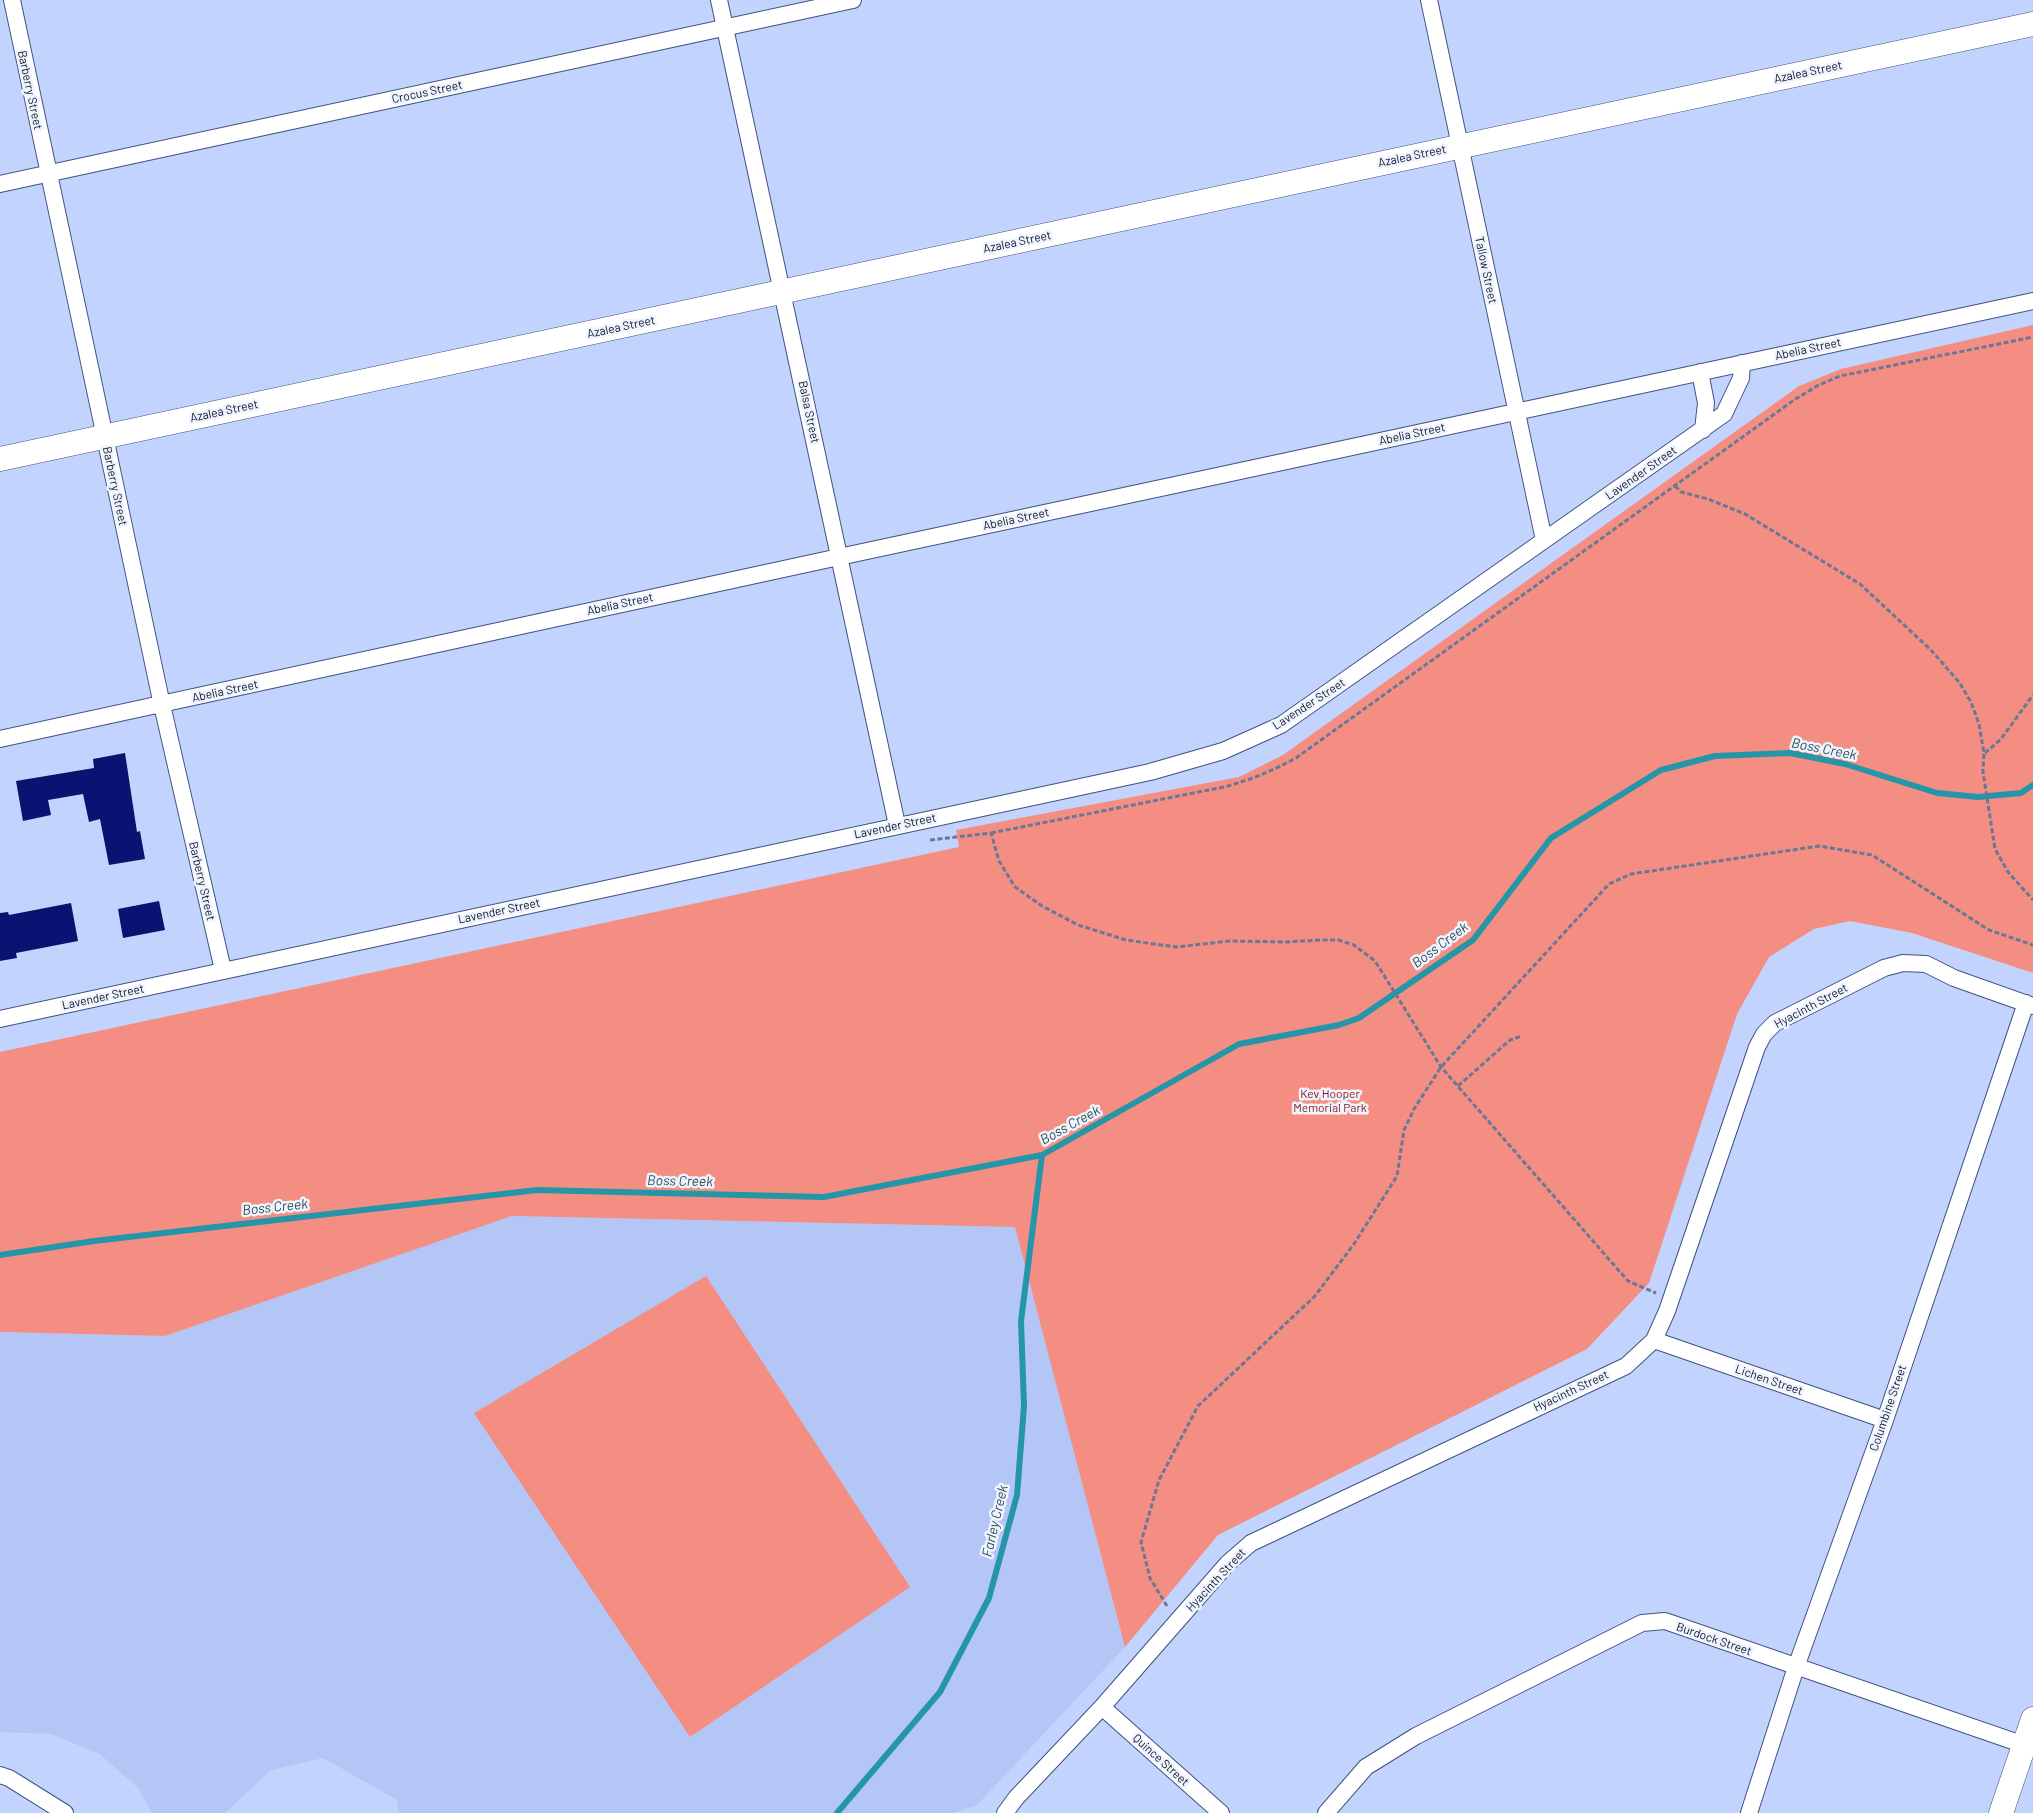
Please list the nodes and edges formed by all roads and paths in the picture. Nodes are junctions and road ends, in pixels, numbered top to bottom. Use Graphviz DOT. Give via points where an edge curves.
graph roads {
  1 [pos="12,0"];
  2 [pos="719,0"];
  3 [pos="853,0"];
  4 [pos="1429,0"];
  5 [pos="2033,24"];
  6 [pos="725,27"];
  7 [pos="1460,146"];
  8 [pos="47,174"];
  9 [pos="0,184"];
  10 [pos="784,292"];
  11 [pos="2033,301"];
  12 [pos="2033,337"];
  13 [pos="1742,364"];
  14 [pos="1700,372"];
  15 [pos="1517,411"];
  16 [pos="1703,430"];
  17 [pos="104,437"];
  18 [pos="0,459"];
  19 [pos="1675,486"];
  20 [pos="1544,540"];
  21 [pos="839,557"];
  22 [pos="2033,695"];
  23 [pos="162,705"];
  24 [pos="0,739"];
  25 [pos="1984,753"];
  26 [pos="897,825"];
  27 [pos="991,832"];
  28 [pos="923,841"];
  29 [pos="2033,900"];
  30 [pos="2033,946"];
  31 [pos="223,970"];
  32 [pos="2029,1005"];
  33 [pos="0,1019"];
  34 [pos="1522,1036"];
  35 [pos="1441,1067"];
  36 [pos="1458,1086"];
  37 [pos="1671,1300"];
  38 [pos="1654,1340"];
  39 [pos="1885,1420"];
  40 [pos="1177,1622"];
  41 [pos="1796,1667"];
  42 [pos="1102,1707"];
  43 [pos="2033,1719"];
  44 [pos="2029,1746"];
  45 [pos="0,1775"];
  46 [pos="65,1813"];
  47 [pos="1005,1813"];
  48 [pos="1221,1813"];
  49 [pos="1326,1813"];
  50 [pos="1749,1813"];
  51 [pos="2001,1813"];
  1 -- 8 [label="street, Barberry Street"];
  2 -- 6 [label="street, Balsa Street"];
  3 -- 6 [label="street, Crocus Street"];
  4 -- 7 [label="street, Tallow Street"];
  5 -- 7 [label="street, Azalea Street"];
  6 -- 8 [label="street, Crocus Street"];
  6 -- 10 [label="street, Balsa Street"];
  7 -- 10 [label="street, Azalea Street"];
  7 -- 15 [label="street, Tallow Street"];
  8 -- 9 [label="street, Crocus Street"];
  8 -- 17 [label="street, Barberry Street"];
  10 -- 17 [label="street, Azalea Street"];
  10 -- 21 [label="street, Balsa Street"];
  11 -- 13 [label="street, Abelia Street"];
  12 -- 19 [label="path" via="1840,376 1794,400"];
  13 -- 14 [label="street, Abelia Street"];
  13 -- 16 [label="street, Lavender Street" via="1741,378 1724,414"];
  14 -- 15 [label="street, Abelia Street"];
  14 -- 16 [label="street" via="1706,402"];
  15 -- 20 [label="street, Tallow Street"];
  15 -- 21 [label="street, Abelia Street"];
  16 -- 20 [label="street, Lavender Street"];
  17 -- 18 [label="street, Azalea Street"];
  17 -- 23 [label="street, Barberry Street"];
  19 -- 25 [label="path" via="1682,492 1745,514 1860,584 1924,643 1959,682 1980,724"];
  19 -- 27 [label="path" via="1296,758 1272,771 1224,787"];
  20 -- 26 [label="street, Lavender Street" via="1281,725 1223,751 1150,772"];
  21 -- 23 [label="street, Abelia Street"];
  21 -- 26 [label="street, Balsa Street"];
  22 -- 25 [label="path" via="2002,739"];
  23 -- 24 [label="street, Abelia Street"];
  23 -- 31 [label="street, Barberry Street"];
  25 -- 29 [label="path" via="1995,849 2008,872"];
  26 -- 31 [label="street, Lavender Street"];
  27 -- 28 [label="path"];
  27 -- 35 [label="path" via="999,861 1015,887 1078,925 1126,940 1176,947 1230,941 1338,940 1354,945 1375,960"];
  30 -- 35 [label="path" via="1989,930 1872,855 1828,847 1630,874 1609,884"];
  31 -- 33 [label="street, Lavender Street"];
  32 -- 37 [label="street, Hyacinth Street" via="1954,978 1926,964 1903,963 1884,968 1775,1022 1757,1047"];
  32 -- 39 [label="street, Columbine Street"];
  34 -- 36 [label="path" via="1510,1040"];
  35 -- 36 [label="path"];
  35 -- 40 [label="path" via="1404,1130 1398,1176 1354,1244 1316,1296 1198,1406 1159,1480 1141,1542 1150,1578"];
  36 -- 37 [label="path" via="1628,1281"];
  37 -- 38 [label="street, Hyacinth Street"];
  38 -- 39 [label="street, Lichen Street"];
  38 -- 40 [label="street, Hyacinth Street" via="1626,1366 1251,1543"];
  39 -- 41 [label="street, Columbine Street"];
  40 -- 42 [label="street, Hyacinth Street"];
  41 -- 44 [label="street, Burdock Street"];
  41 -- 49 [label="street, Burdock Street" via="1665,1621 1642,1623 1416,1736 1366,1767"];
  41 -- 50 [label="street, Columbine Street"];
  42 -- 47 [label="street, Hyacinth Street"];
  42 -- 48 [label="street, Quince Street"];
  43 -- 44 [label="street"];
  44 -- 51 [label="street"];
  45 -- 46 [label="street"];
}
